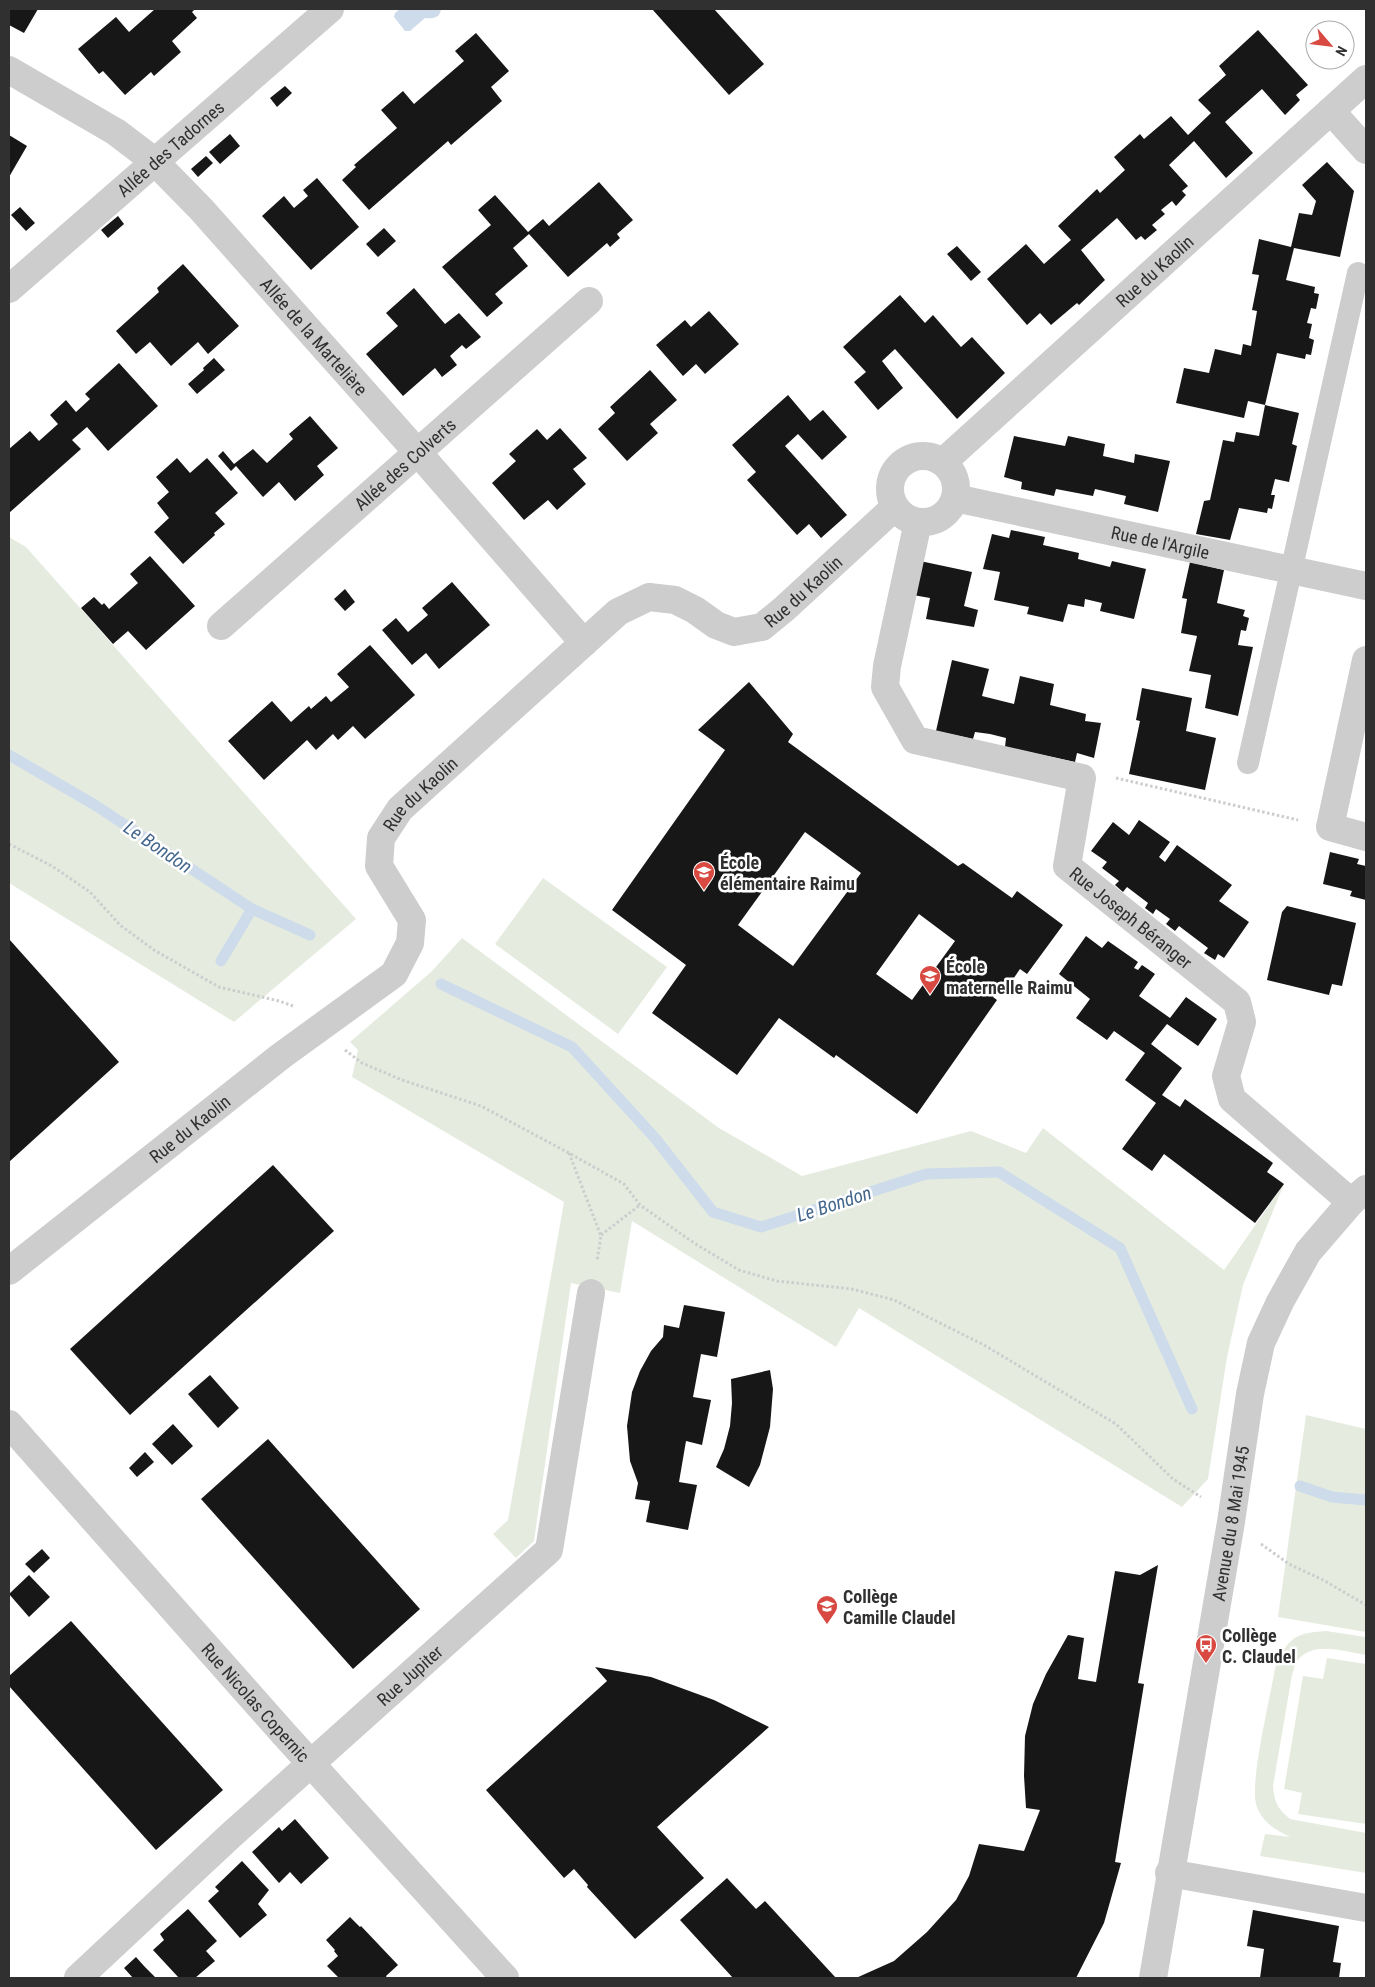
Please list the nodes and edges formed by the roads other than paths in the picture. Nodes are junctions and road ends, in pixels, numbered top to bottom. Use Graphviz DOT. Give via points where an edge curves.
graph roads {
  1 [pos="330,9"];
  2 [pos="9,70"];
  3 [pos="1366,79"];
  4 [pos="1331,111"];
  5 [pos="1366,150"];
  6 [pos="154,161"];
  7 [pos="1358,272"];
  8 [pos="9,289"];
  9 [pos="589,301"];
  10 [pos="418,452"];
  11 [pos="943,462"];
  12 [pos="955,498"];
  13 [pos="895,507"];
  14 [pos="918,522"];
  15 [pos="1292,570"];
  16 [pos="1366,586"];
  17 [pos="221,626"];
  18 [pos="584,643"];
  19 [pos="1366,660"];
  20 [pos="1248,763"];
  21 [pos="1366,837"];
  22 [pos="1359,1195"];
  23 [pos="9,1271"];
  24 [pos="591,1292"];
  25 [pos="9,1424"];
  26 [pos="311,1764"];
  27 [pos="1169,1873"];
  28 [pos="1366,1908"];
  29 [pos="78,1978"];
  30 [pos="505,1978"];
  31 [pos="1153,1978"];
  1 -- 6 [label="street, Allée des Tadornes"];
  2 -- 6 [label="street, Allée de la Martelière" via="116,132"];
  3 -- 4 [label="street, Rue du Kaolin"];
  4 -- 5 [label="street"];
  4 -- 11 [label="street, Rue du Kaolin"];
  6 -- 8 [label="street, Allée des Tadornes"];
  6 -- 10 [label="street, Allée de la Martelière" via="201,209"];
  7 -- 15 [label="lane"];
  9 -- 10 [label="street, Allée des Colverts"];
  10 -- 17 [label="street, Allée des Colverts"];
  10 -- 18 [label="street, Allée de la Martelière"];
  11 -- 12 [label="street" via="952,472"];
  11 -- 13 [label="street" via="928,456 911,458 897,467 891,483 891,499"];
  12 -- 14 [label="street" via="947,513 932,521"];
  12 -- 15 [label="street, Rue de l'Argile"];
  13 -- 14 [label="street"];
  13 -- 18 [label="street, Rue du Kaolin" via="762,627 734,632 675,600 649,597 618,612"];
  14 -- 22 [label="street, Rue Joseph Béranger" via="885,687 915,740 1082,778 1067,866 1237,1002 1242,1022 1226,1076 1232,1099"];
  15 -- 16 [label="street, Rue de l'Argile"];
  15 -- 20 [label="lane"];
  18 -- 23 [label="street, Rue du Kaolin" via="400,809 381,838 379,866 412,920 410,943 394,974 318,1028"];
  19 -- 21 [label="street" via="1330,827"];
  22 -- 27 [label="street, Avenue du 8 Mai 1945" via="1308,1252 1262,1343 1250,1394"];
  24 -- 26 [label="street, Rue Jupiter" via="549,1550"];
  25 -- 26 [label="street, Rue Nicolas Copernic"];
  26 -- 29 [label="street, Rue Jupiter"];
  26 -- 30 [label="street, Rue Nicolas Copernic"];
  27 -- 28 [label="street"];
  27 -- 31 [label="street, Avenue du 8 Mai 1945"];
}
